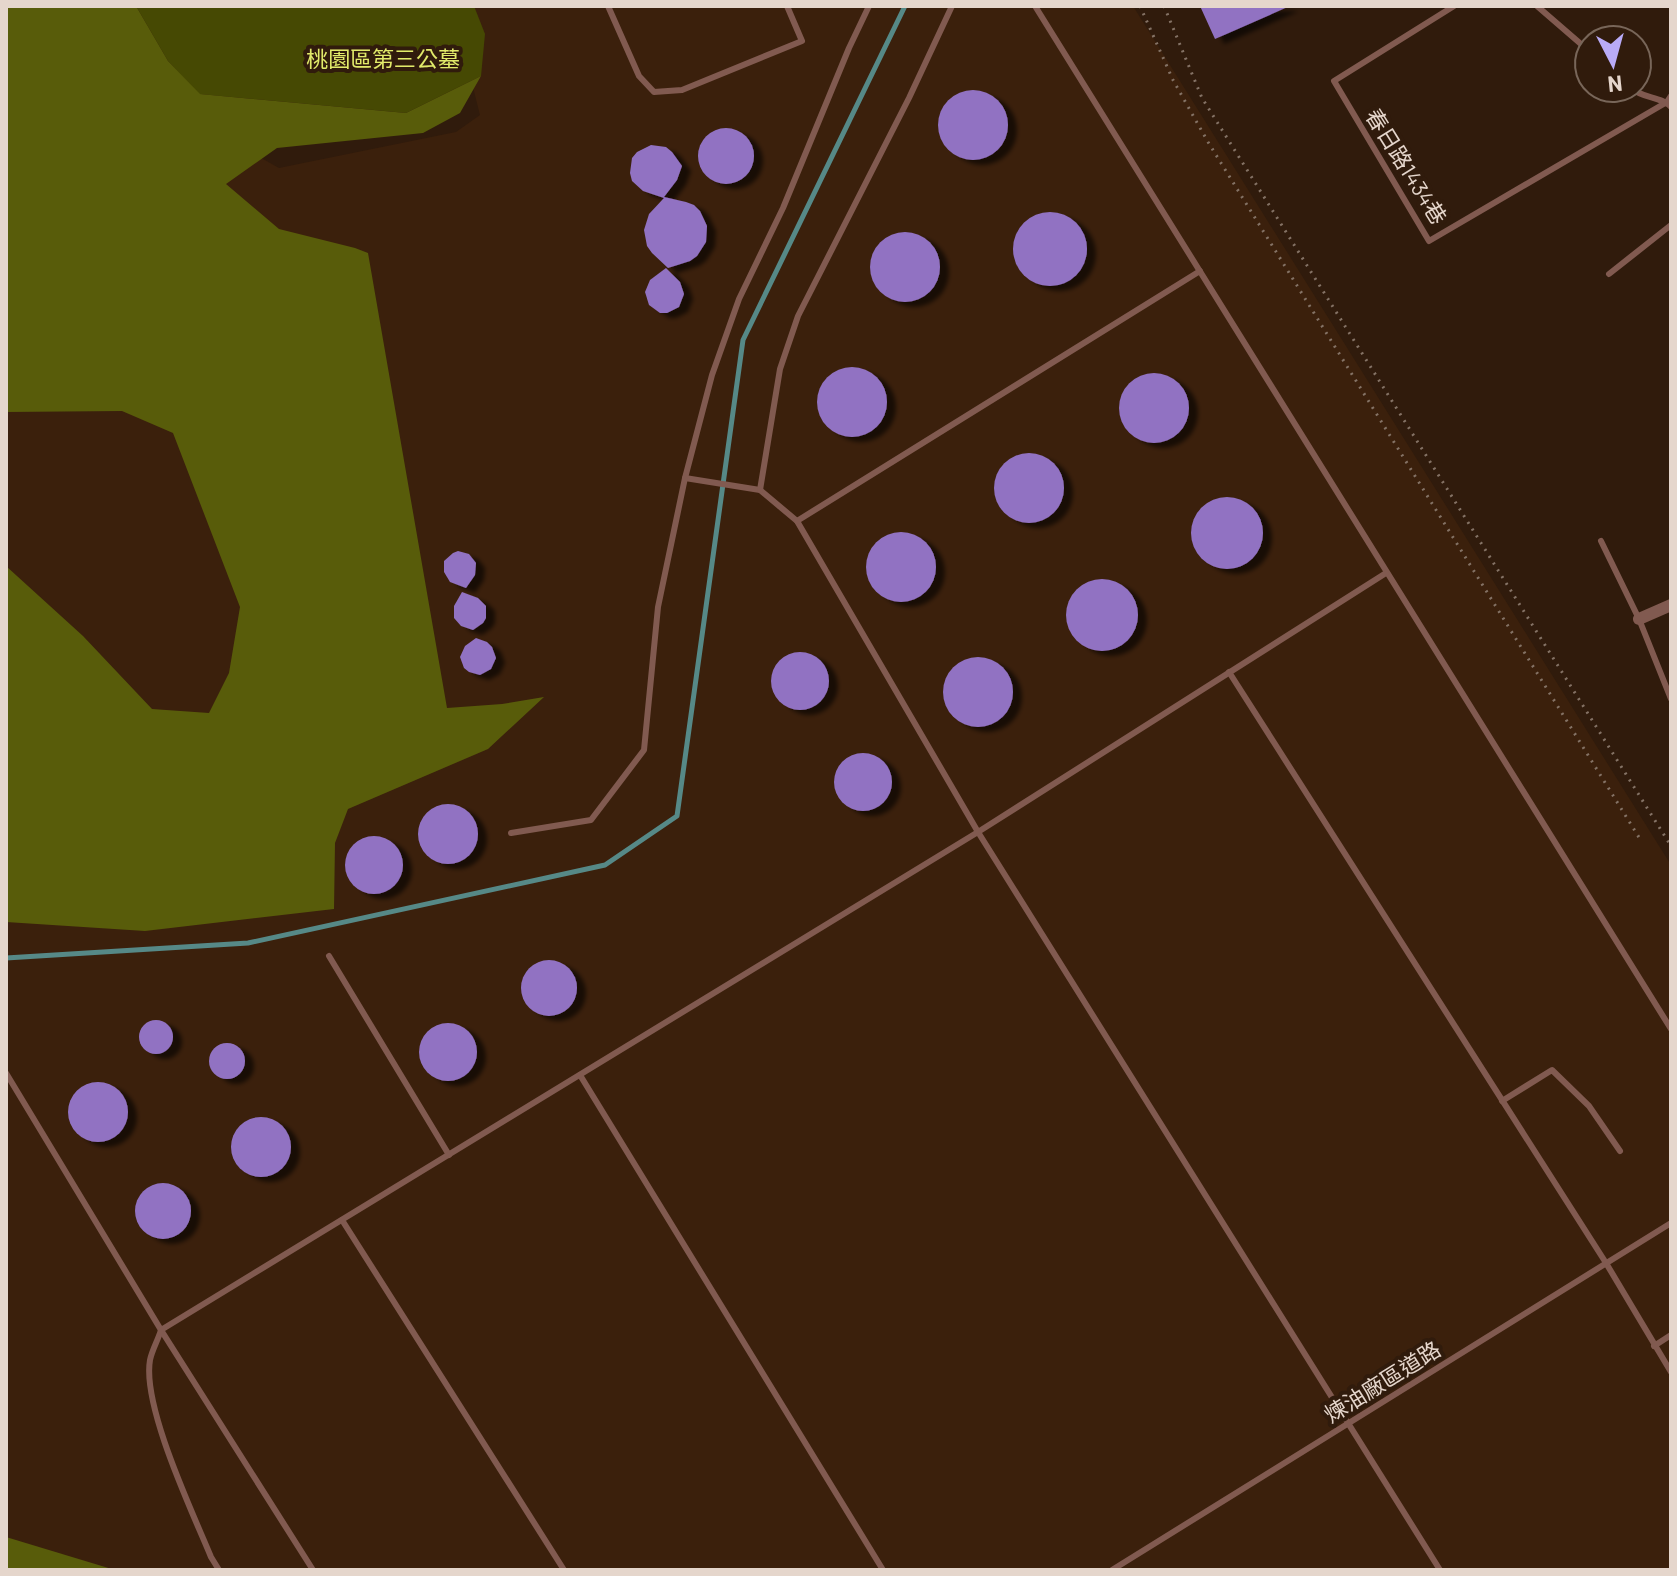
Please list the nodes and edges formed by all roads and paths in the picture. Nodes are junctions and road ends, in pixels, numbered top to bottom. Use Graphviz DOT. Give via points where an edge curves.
graph roads {
  1 [pos="608,6"];
  2 [pos="787,6"];
  3 [pos="869,6"];
  4 [pos="952,6"];
  5 [pos="1035,6"];
  6 [pos="1140,6"];
  7 [pos="1164,6"];
  8 [pos="1454,6"];
  9 [pos="1537,6"];
  10 [pos="1573,37"];
  11 [pos="1670,102"];
  12 [pos="1671,225"];
  13 [pos="1200,271"];
  14 [pos="1609,274"];
  15 [pos="685,478"];
  16 [pos="760,490"];
  17 [pos="797,521"];
  18 [pos="1601,541"];
  19 [pos="1386,573"];
  20 [pos="1671,605"];
  21 [pos="1639,619"];
  22 [pos="1229,672"];
  23 [pos="1671,699"];
  24 [pos="978,832"];
  25 [pos="511,833"];
  26 [pos="1640,839"];
  27 [pos="1671,846"];
  28 [pos="329,956"];
  29 [pos="1671,1029"];
  30 [pos="6,1073"];
  31 [pos="580,1075"];
  32 [pos="1502,1101"];
  33 [pos="1620,1151"];
  34 [pos="449,1155"];
  35 [pos="342,1220"];
  36 [pos="1671,1223"];
  37 [pos="1606,1263"];
  38 [pos="161,1330"];
  39 [pos="1671,1335"];
  40 [pos="1654,1346"];
  41 [pos="1671,1372"];
  42 [pos="1347,1423"];
  43 [pos="219,1570"];
  44 [pos="313,1570"];
  45 [pos="564,1570"];
  46 [pos="883,1570"];
  47 [pos="1112,1570"];
  48 [pos="1440,1570"];
  1 -- 2 [label="lane" via="639,76 654,92 682,90 802,41"];
  3 -- 15 [label="lane" via="739,299"];
  4 -- 16 [label="lane" via="798,316 780,369"];
  5 -- 13 [label="lane"];
  6 -- 26 [label="path" via="1208,142"];
  7 -- 27 [label="path" via="1202,98"];
  8 -- 11 [label="lane, 春日路1434巷" via="1334,81 1429,241"];
  9 -- 10 [label="lane"];
  12 -- 14 [label="lane"];
  13 -- 17 [label="lane"];
  13 -- 19 [label="lane"];
  15 -- 16 [label="lane"];
  15 -- 25 [label="lane" via="658,607 644,750 591,820"];
  16 -- 17 [label="lane"];
  17 -- 24 [label="lane"];
  18 -- 21 [label="lane"];
  19 -- 22 [label="lane"];
  19 -- 29 [label="lane"];
  20 -- 21 [label="street"];
  21 -- 23 [label="lane"];
  22 -- 24 [label="lane"];
  22 -- 32 [label="lane"];
  24 -- 31 [label="lane"];
  24 -- 42 [label="lane"];
  28 -- 34 [label="lane"];
  30 -- 38 [label="lane"];
  31 -- 34 [label="lane"];
  31 -- 46 [label="lane"];
  32 -- 33 [label="lane" via="1552,1070 1589,1106"];
  32 -- 37 [label="lane"];
  34 -- 35 [label="lane"];
  35 -- 38 [label="lane"];
  35 -- 45 [label="lane"];
  36 -- 37 [label="lane, 煉油廠區道路"];
  37 -- 40 [label="lane"];
  37 -- 42 [label="lane, 煉油廠區道路"];
  38 -- 43 [label="lane" via="150,1360 150,1390 166,1444"];
  38 -- 44 [label="lane"];
  39 -- 40 [label="lane"];
  40 -- 41 [label="lane"];
  42 -- 47 [label="lane, 煉油廠區道路"];
  42 -- 48 [label="lane"];
}
